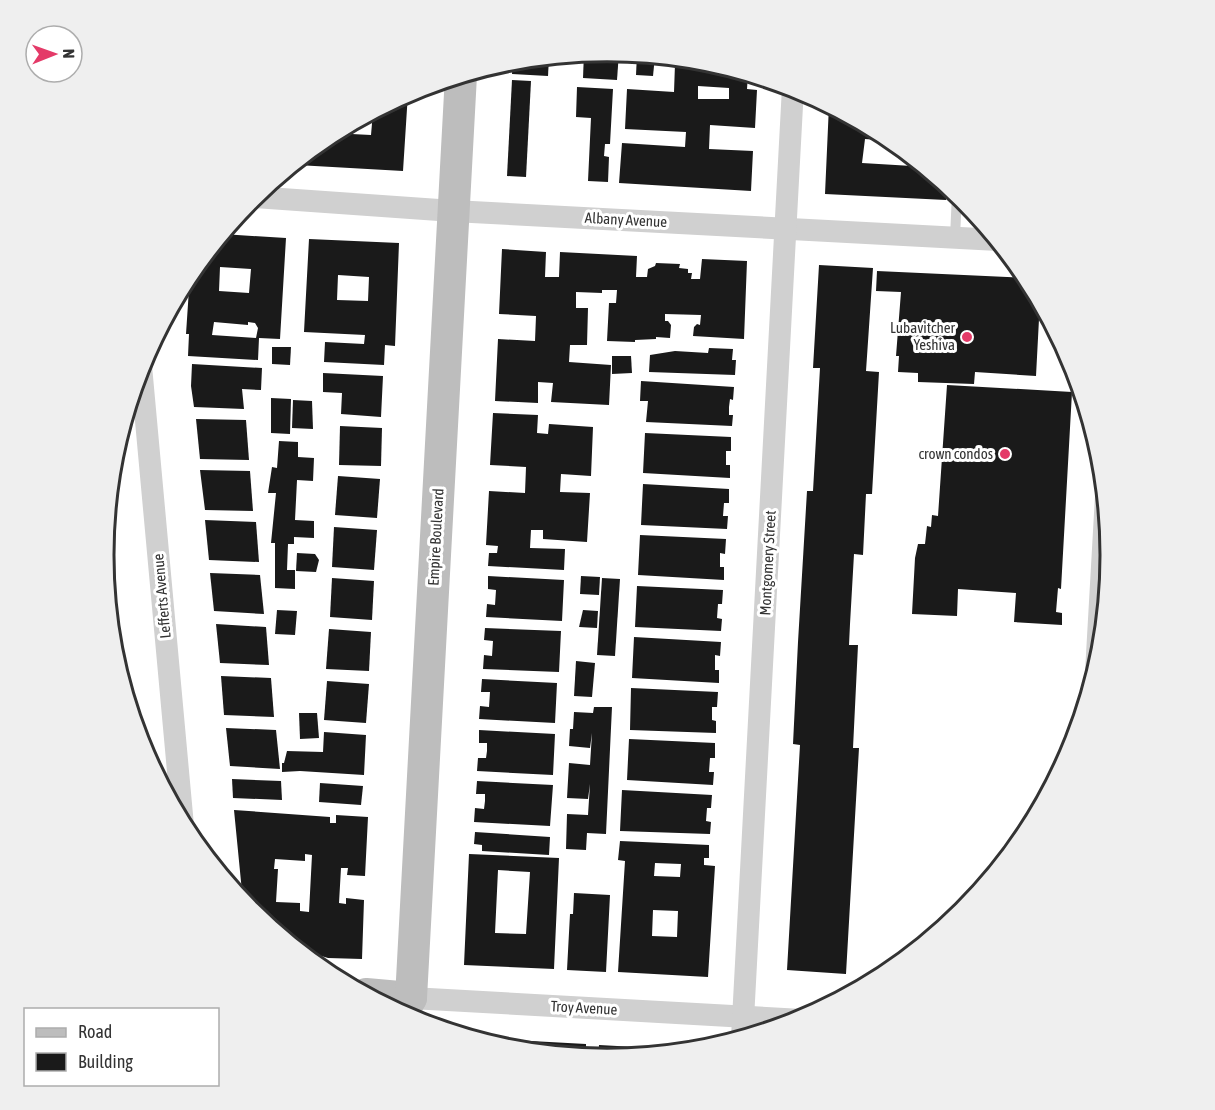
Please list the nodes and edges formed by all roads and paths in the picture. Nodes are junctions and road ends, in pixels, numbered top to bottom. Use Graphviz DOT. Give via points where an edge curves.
graph roads {
  1 [pos="460,84"];
  2 [pos="793,98"];
  3 [pos="267,198"];
  4 [pos="956,206"];
  5 [pos="453,211"];
  6 [pos="786,228"];
  7 [pos="955,238"];
  8 [pos="987,239"];
  9 [pos="143,388"];
  10 [pos="181,804"];
  11 [pos="412,1008"];
  12 [pos="423,1013"];
  13 [pos="743,1027"];
  1 -- 5 [label="main road, Empire Boulevard"];
  2 -- 6 [label="street, Montgomery Street"];
  3 -- 5 [label="street, Albany Avenue"];
  4 -- 7 [label="lane"];
  5 -- 6 [label="street, Albany Avenue"];
  5 -- 11 [label="main road, Empire Boulevard"];
  6 -- 7 [label="street, Albany Avenue"];
  6 -- 13 [label="street, Montgomery Street"];
  7 -- 8 [label="street, Albany Avenue"];
  9 -- 10 [label="street, Lefferts Avenue"];
  12 -- 13 [label="street, Troy Avenue"];
}
